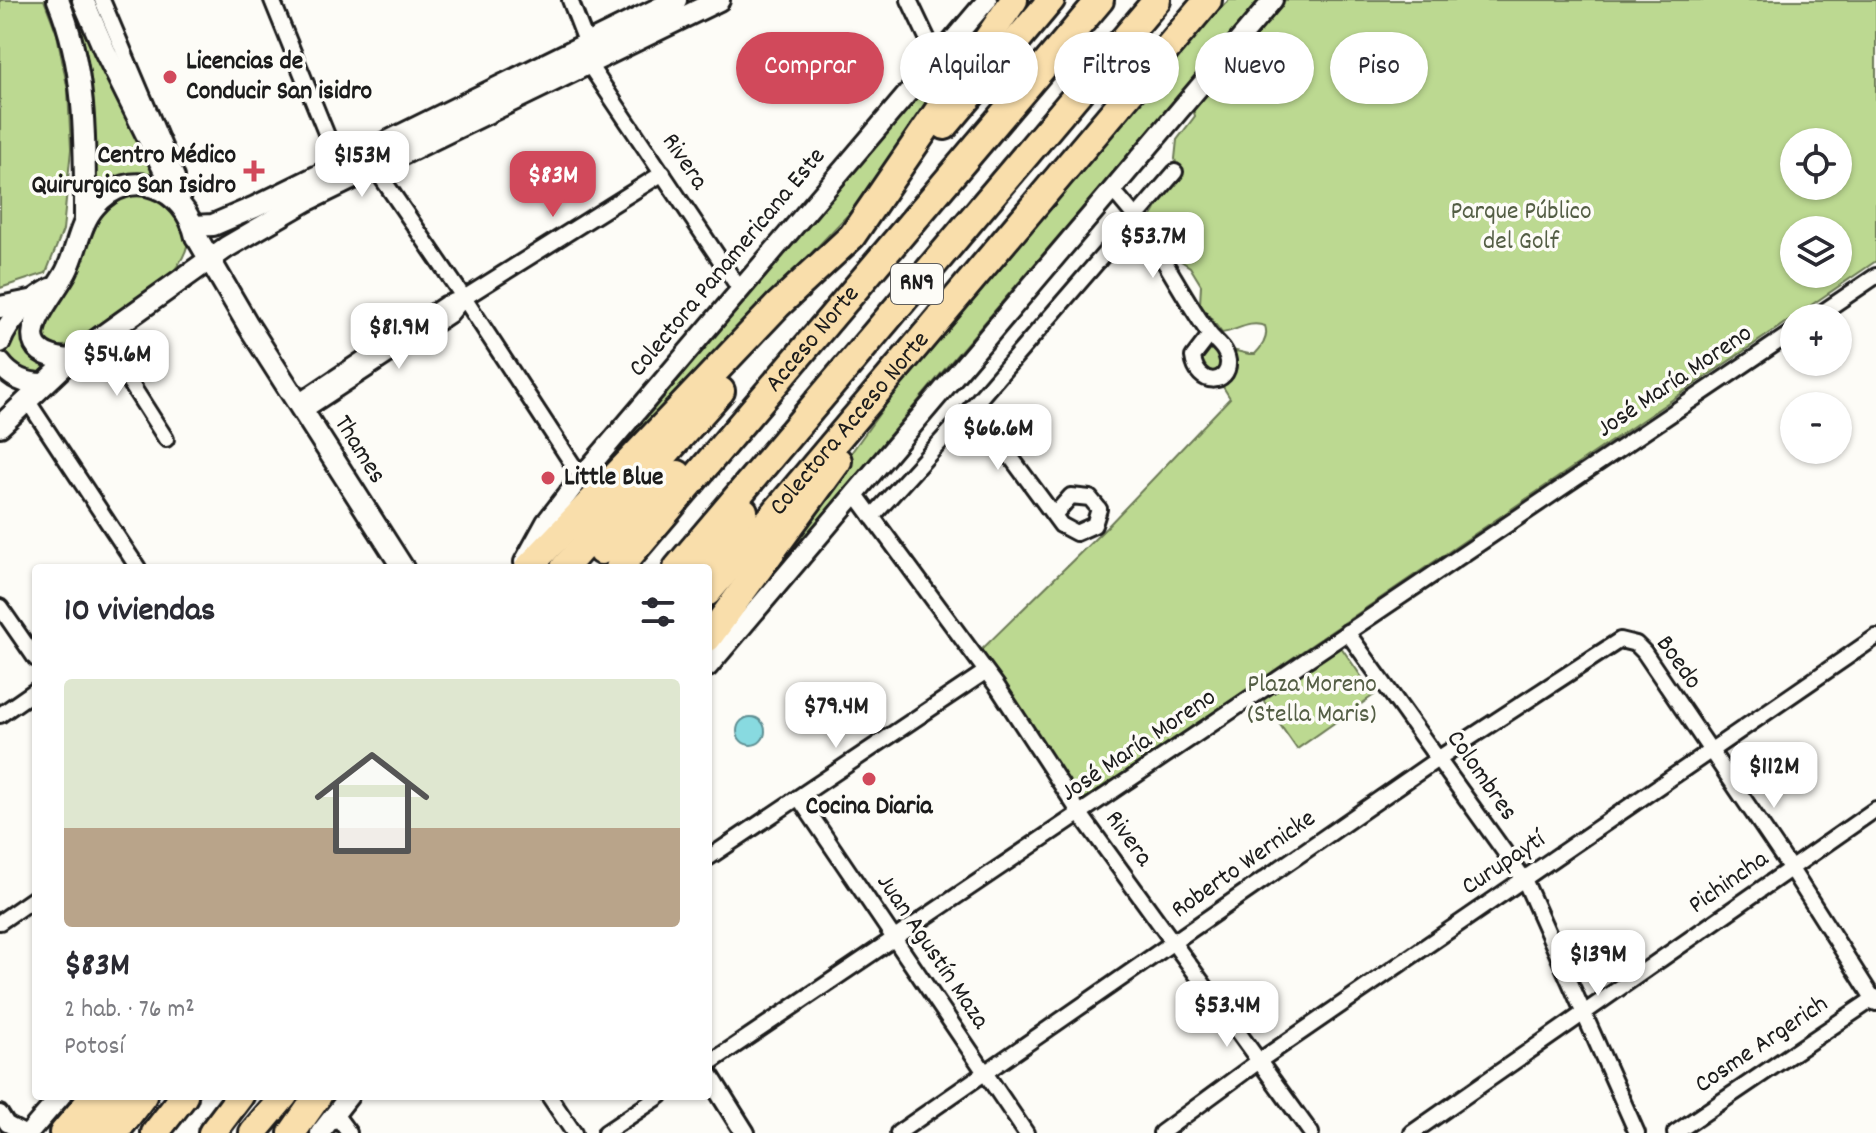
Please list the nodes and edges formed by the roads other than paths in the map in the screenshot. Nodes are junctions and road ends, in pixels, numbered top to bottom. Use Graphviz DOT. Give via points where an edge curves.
graph roads {
  1 [pos="58,0"];
  2 [pos="83,0"];
  3 [pos="102,0"];
  4 [pos="272,0"];
  5 [pos="570,0"];
  6 [pos="676,0"];
  7 [pos="719,0"];
  8 [pos="909,0"];
  9 [pos="987,0"];
  10 [pos="1014,0"];
  11 [pos="1051,0"];
  12 [pos="1100,0"];
  13 [pos="1157,0"];
  14 [pos="1210,0"];
  15 [pos="1273,0"];
  16 [pos="924,32"];
  17 [pos="960,32"];
  18 [pos="587,53"];
  19 [pos="900,102"];
  20 [pos="339,165"];
  21 [pos="375,168"];
  22 [pos="1175,172"];
  23 [pos="663,173"];
  24 [pos="1112,190"];
  25 [pos="179,200"];
  26 [pos="1136,218"];
  27 [pos="85,222"];
  28 [pos="193,227"];
  29 [pos="852,236"];
  30 [pos="210,261"];
  31 [pos="1874,281"];
  32 [pos="181,282"];
  33 [pos="58,285"];
  34 [pos="739,288"];
  35 [pos="464,298"];
  36 [pos="30,301"];
  37 [pos="1837,304"];
  38 [pos="0,307"];
  39 [pos="936,320"];
  40 [pos="1210,335"];
  41 [pos="101,337"];
  42 [pos="1780,340"];
  43 [pos="0,342"];
  44 [pos="801,354"];
  45 [pos="70,360"];
  46 [pos="0,363"];
  47 [pos="0,372"];
  48 [pos="43,384"];
  49 [pos="0,391"];
  50 [pos="821,397"];
  51 [pos="27,400"];
  52 [pos="973,406"];
  53 [pos="301,407"];
  54 [pos="0,426"];
  55 [pos="166,439"];
  56 [pos="581,477"];
  57 [pos="854,492"];
  58 [pos="1054,515"];
  59 [pos="872,517"];
  60 [pos="135,564"];
  61 [pos="400,564"];
  62 [pos="523,564"];
  63 [pos="532,564"];
  64 [pos="568,564"];
  65 [pos="590,564"];
  66 [pos="622,564"];
  67 [pos="680,564"];
  68 [pos="708,564"];
  69 [pos="712,587"];
  70 [pos="0,607"];
  71 [pos="1347,632"];
  72 [pos="712,633"];
  73 [pos="1876,637"];
  74 [pos="1620,640"];
  75 [pos="32,653"];
  76 [pos="712,662"];
  77 [pos="985,672"];
  78 [pos="32,693"];
  79 [pos="0,715"];
  80 [pos="1711,751"];
  81 [pos="1439,758"];
  82 [pos="799,798"];
  83 [pos="1876,809"];
  84 [pos="1081,815"];
  85 [pos="712,855"];
  86 [pos="1791,869"];
  87 [pos="1524,879"];
  88 [pos="32,900"];
  89 [pos="0,922"];
  90 [pos="893,940"];
  91 [pos="1174,943"];
  92 [pos="1875,1000"];
  93 [pos="1584,1013"];
  94 [pos="712,1061"];
  95 [pos="1259,1061"];
  96 [pos="986,1072"];
  97 [pos="712,1080"];
  98 [pos="57,1100"];
  99 [pos="91,1100"];
  100 [pos="118,1100"];
  101 [pos="140,1100"];
  102 [pos="181,1100"];
  103 [pos="237,1100"];
  104 [pos="284,1100"];
  105 [pos="285,1100"];
  106 [pos="552,1100"];
  107 [pos="654,1100"];
  108 [pos="326,1105"];
  109 [pos="2,1122"];
  110 [pos="26,1133"];
  111 [pos="63,1133"];
  112 [pos="91,1133"];
  113 [pos="115,1133"];
  114 [pos="155,1133"];
  115 [pos="212,1133"];
  116 [pos="253,1133"];
  117 [pos="272,1133"];
  118 [pos="292,1133"];
  119 [pos="320,1133"];
  120 [pos="349,1133"];
  121 [pos="574,1133"];
  122 [pos="605,1133"];
  123 [pos="745,1133"];
  124 [pos="898,1133"];
  125 [pos="1026,1133"];
  126 [pos="1161,1133"];
  127 [pos="1311,1133"];
  128 [pos="1412,1133"];
  129 [pos="1637,1133"];
  130 [pos="1675,1133"];
  1 -- 27 [label="main road" via="79,68 85,118"];
  2 -- 25 [label="main road, Thames"];
  3 -- 28 [label="street"];
  4 -- 20 [label="street"];
  5 -- 18 [label="street, Rivera"];
  6 -- 18 [label="main road"];
  7 -- 18 [label="main road"];
  8 -- 16 [label="street"];
  9 -- 17 [label="street, Colectora Panamericana Este"];
  10 -- 29 [label="highway"];
  11 -- 29 [label="highway"];
  12 -- 44 [label="highway, Acceso Norte / RN9"];
  13 -- 50 [label="highway, Acceso Norte / RN9"];
  14 -- 39 [label="highway, Colectora Acceso Norte"];
  15 -- 24 [label="street"];
  18 -- 20 [label="main road"];
  18 -- 21 [label="main road"];
  18 -- 23 [label="street, Rivera"];
  19 -- 34 [label="street, Colectora Panamericana Este"];
  20 -- 21 [label="street"];
  20 -- 28 [label="main road" via="224,221"];
  21 -- 30 [label="main road" via="252,231"];
  21 -- 35 [label="street"];
  22 -- 26 [label="street"];
  23 -- 34 [label="street, Rivera"];
  23 -- 35 [label="street"];
  24 -- 26 [label="street"];
  24 -- 57 [label="street"];
  25 -- 27 [label="main road" via="145,185 126,187 95,205"];
  25 -- 28 [label="main road, Thames"];
  26 -- 40 [label="street"];
  26 -- 52 [label="street"];
  27 -- 33 [label="main road"];
  28 -- 30 [label="main road, Thames"];
  28 -- 32 [label="main road" via="191,266"];
  29 -- 63 [label="highway" via="778,305"];
  29 -- 64 [label="highway"];
  30 -- 32 [label="main road"];
  30 -- 53 [label="main road, Thames"];
  31 -- 37 [label="street"];
  32 -- 41 [label="main road"];
  33 -- 36 [label="main road"];
  33 -- 45 [label="main road" via="36,316 34,343 42,354"];
  34 -- 56 [label="street, Colectora Panamericana Este"];
  35 -- 53 [label="street" via="450,315"];
  35 -- 56 [label="street"];
  36 -- 38 [label="main road"];
  36 -- 43 [label="main road"];
  39 -- 69 [label="highway, Colectora Acceso Norte"];
  39 -- 72 [label="highway"];
  41 -- 45 [label="main road"];
  41 -- 55 [label="street"];
  42 -- 71 [label="street, José María Moreno"];
  44 -- 65 [label="highway"];
  44 -- 66 [label="highway, Acceso Norte / RN9"];
  45 -- 48 [label="main road"];
  46 -- 48 [label="main road" via="22,381"];
  47 -- 49 [label="main road"];
  48 -- 51 [label="main road"];
  50 -- 67 [label="highway, Acceso Norte / RN9"];
  50 -- 68 [label="highway"];
  51 -- 54 [label="main road"];
  51 -- 60 [label="street"];
  52 -- 58 [label="street"];
  52 -- 59 [label="street"];
  53 -- 61 [label="main road, Thames"];
  56 -- 62 [label="street, Colectora Panamericana Este" via="546,522"];
  57 -- 59 [label="street, Rivera"];
  57 -- 76 [label="street"];
  59 -- 77 [label="street, Rivera"];
  70 -- 75 [label="street"];
  71 -- 81 [label="street, Colombres"];
  71 -- 84 [label="street, José María Moreno"];
  73 -- 80 [label="street, Curupaytí"];
  74 -- 80 [label="street, Boedo" via="1644,652"];
  74 -- 81 [label="street, Roberto Wernicke"];
  77 -- 82 [label="street"];
  77 -- 84 [label="street, Rivera"];
  78 -- 79 [label="street"];
  80 -- 86 [label="street, Boedo"];
  80 -- 87 [label="street, Curupaytí"];
  81 -- 87 [label="street, Colombres"];
  81 -- 91 [label="street, Roberto Wernicke"];
  82 -- 85 [label="street"];
  82 -- 90 [label="street, Juan Agustín Maza"];
  83 -- 86 [label="street, Pichincha"];
  84 -- 90 [label="street, José María Moreno"];
  84 -- 91 [label="street, Rivera"];
  86 -- 92 [label="street, Boedo"];
  86 -- 93 [label="street, Pichincha"];
  87 -- 93 [label="street, Colombres"];
  87 -- 95 [label="street, Curupaytí"];
  88 -- 89 [label="street"];
  90 -- 94 [label="street, José María Moreno"];
  90 -- 96 [label="street, Juan Agustín Maza"];
  91 -- 95 [label="street, Rivera"];
  91 -- 96 [label="street, Roberto Wernicke"];
  92 -- 130 [label="street, Cosme Argerich"];
  93 -- 128 [label="street, Pichincha"];
  93 -- 129 [label="street, Colombres"];
  95 -- 126 [label="street, Curupaytí"];
  95 -- 127 [label="street, Rivera"];
  96 -- 124 [label="street, Roberto Wernicke"];
  96 -- 125 [label="street, Juan Agustín Maza"];
  97 -- 123 [label="street"];
  98 -- 110 [label="street"];
  99 -- 111 [label="highway"];
  100 -- 112 [label="highway"];
  101 -- 113 [label="highway"];
  102 -- 114 [label="highway"];
  103 -- 115 [label="highway"];
  104 -- 116 [label="highway"];
  105 -- 117 [label="highway"];
  106 -- 121 [label="street"];
  107 -- 122 [label="street"];
  108 -- 118 [label="highway"];
  108 -- 119 [label="street"];
  108 -- 120 [label="street"];
  109 -- 110 [label="street"];
}
